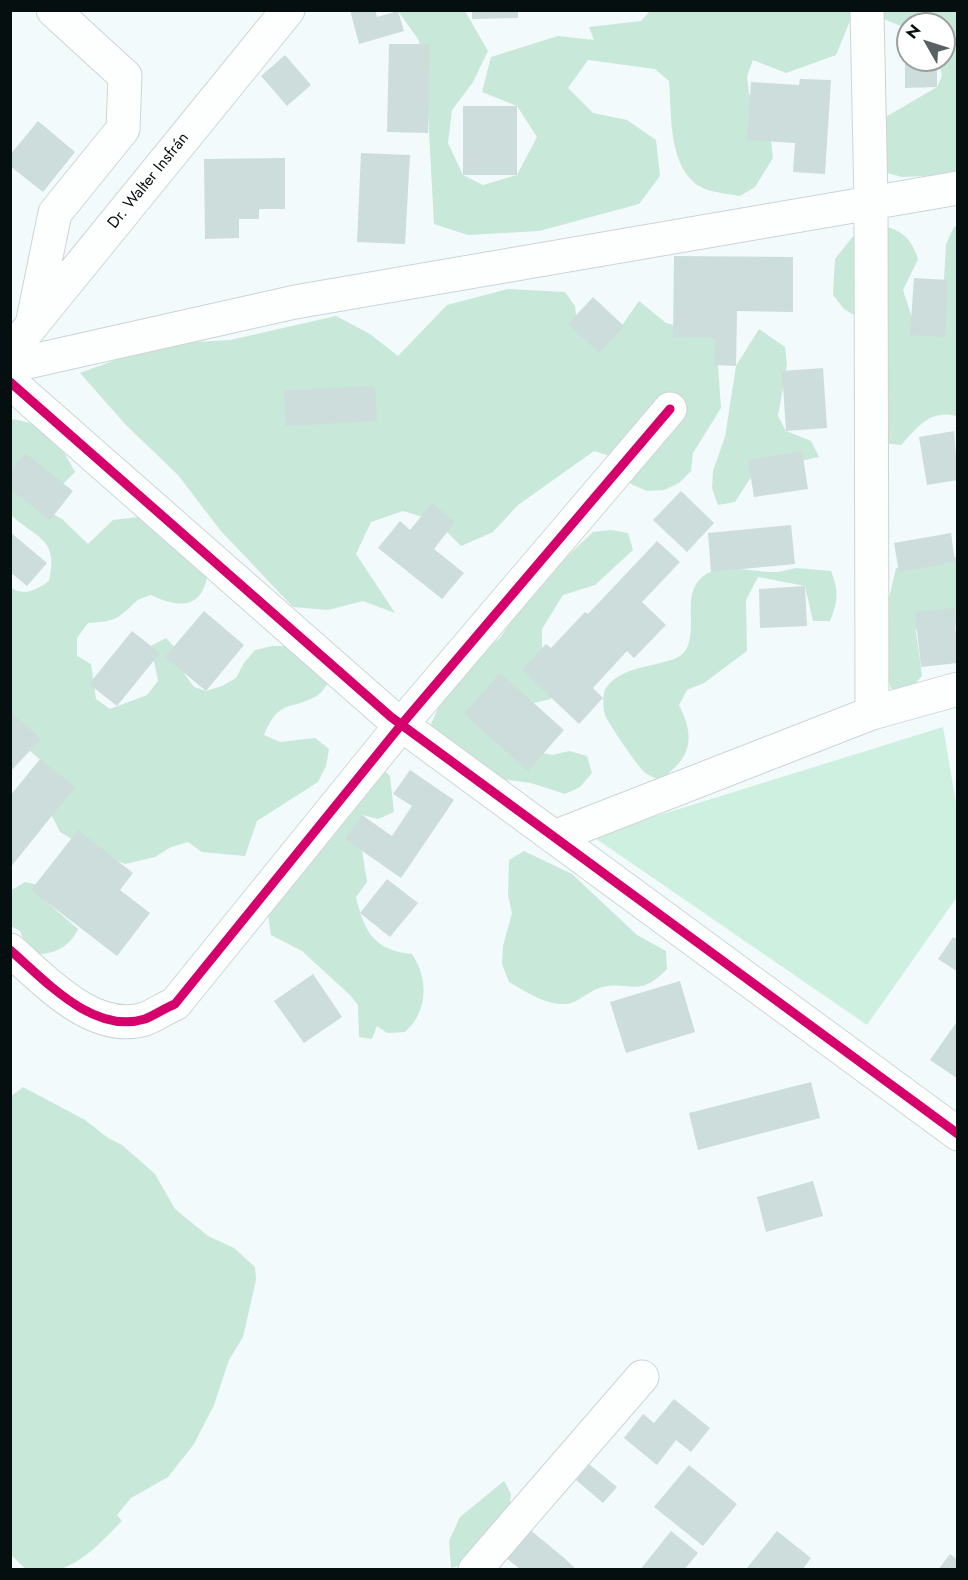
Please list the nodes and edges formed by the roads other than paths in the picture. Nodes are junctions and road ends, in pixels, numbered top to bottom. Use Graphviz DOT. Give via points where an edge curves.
graph roads {
  1 [pos="53,10"];
  2 [pos="288,10"];
  3 [pos="867,10"];
  4 [pos="957,188"];
  5 [pos="871,202"];
  6 [pos="32,324"];
  7 [pos="10,352"];
  8 [pos="10,366"];
  9 [pos="10,382"];
  10 [pos="670,409"];
  11 [pos="957,689"];
  12 [pos="872,712"];
  13 [pos="401,725"];
  14 [pos="554,837"];
  15 [pos="10,950"];
  16 [pos="957,1134"];
  17 [pos="642,1377"];
  18 [pos="475,1569"];
  1 -- 6 [label="street" via="125,76 123,129 55,213"];
  2 -- 6 [label="street, Dr. Walter Insfrán"];
  3 -- 5 [label="street"];
  4 -- 5 [label="street"];
  5 -- 8 [label="street" via="295,302"];
  5 -- 12 [label="street"];
  6 -- 7 [label="street, Dr. Walter Insfrán"];
  9 -- 13 [label="street"];
  10 -- 13 [label="street"];
  11 -- 12 [label="street"];
  12 -- 14 [label="street"];
  13 -- 14 [label="street"];
  13 -- 15 [label="street" via="175,1004 144,1019 110,1020 73,1005"];
  14 -- 16 [label="street"];
  17 -- 18 [label="street"];
}
